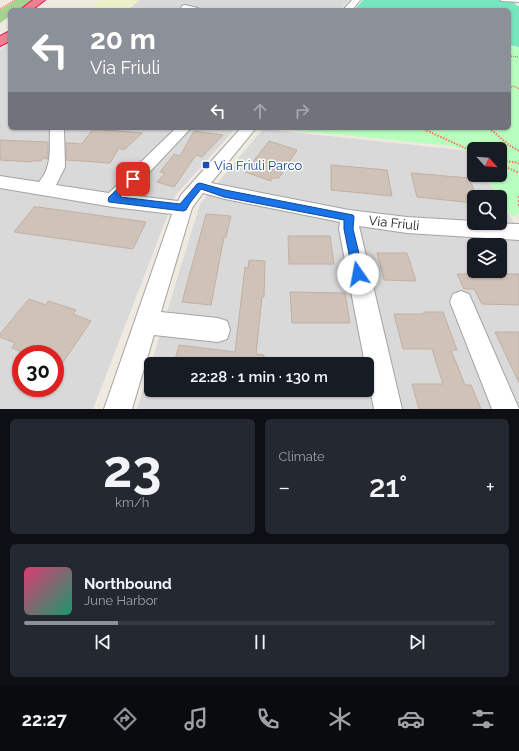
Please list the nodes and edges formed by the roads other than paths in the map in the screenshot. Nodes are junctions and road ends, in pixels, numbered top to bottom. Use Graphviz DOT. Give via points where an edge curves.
graph roads {
  1 [pos="356,0"];
  2 [pos="502,0"];
  3 [pos="519,1"];
  4 [pos="349,8"];
  5 [pos="57,130"];
  6 [pos="182,130"];
  7 [pos="247,130"];
  8 [pos="0,182"];
  9 [pos="200,186"];
  10 [pos="44,188"];
  11 [pos="112,200"];
  12 [pos="183,208"];
  13 [pos="349,217"];
  14 [pos="519,232"];
  15 [pos="461,302"];
  16 [pos="147,322"];
  17 [pos="218,330"];
  18 [pos="118,409"];
  19 [pos="388,409"];
  20 [pos="506,409"];
  1 -- 4 [label="street"];
  2 -- 3 [label="lane"];
  5 -- 10 [label="street" via="57,167"];
  6 -- 11 [label="street"];
  7 -- 9 [label="street"];
  8 -- 10 [label="street"];
  9 -- 12 [label="street"];
  9 -- 13 [label="street, Via Friuli" via="224,194"];
  10 -- 11 [label="street"];
  11 -- 12 [label="street"];
  12 -- 16 [label="street"];
  13 -- 14 [label="street, Via Friuli" via="407,225"];
  13 -- 19 [label="street" via="349,229"];
  15 -- 20 [label="street"];
  16 -- 17 [label="street"];
  16 -- 18 [label="street"];
}
